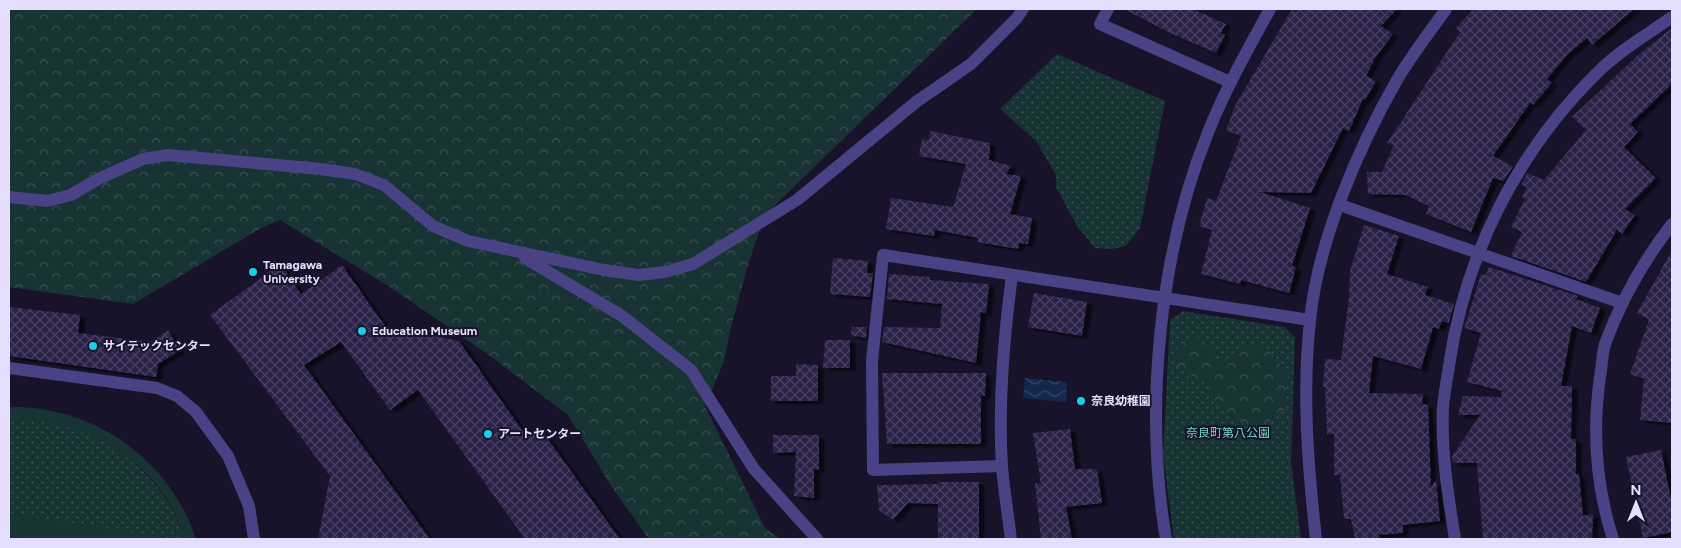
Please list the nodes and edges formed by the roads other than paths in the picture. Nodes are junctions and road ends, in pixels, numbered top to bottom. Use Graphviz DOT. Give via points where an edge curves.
graph roads {
  1 [pos="1023,9"];
  2 [pos="1108,9"];
  3 [pos="1270,9"];
  4 [pos="1446,9"];
  5 [pos="1672,17"];
  6 [pos="1230,82"];
  7 [pos="9,196"];
  8 [pos="1340,205"];
  9 [pos="1672,224"];
  10 [pos="514,252"];
  11 [pos="1478,253"];
  12 [pos="1012,274"];
  13 [pos="1165,298"];
  14 [pos="1622,303"];
  15 [pos="1310,320"];
  16 [pos="9,368"];
  17 [pos="1002,466"];
  18 [pos="254,539"];
  19 [pos="817,539"];
  20 [pos="1011,539"];
  21 [pos="1166,539"];
  22 [pos="1316,539"];
  23 [pos="1455,539"];
  24 [pos="1613,539"];
  1 -- 10 [label="street" via="1018,18 971,64 916,102 820,183 693,264 665,272 638,274"];
  2 -- 6 [label="street" via="1100,24"];
  3 -- 6 [label="street"];
  4 -- 8 [label="street" via="1397,80 1367,139"];
  5 -- 11 [label="street" via="1600,70 1558,114 1515,178"];
  6 -- 13 [label="street" via="1208,132 1186,198"];
  7 -- 10 [label="street" via="47,200 71,195 143,159 168,155 321,169 355,174 384,185 433,226 468,241"];
  8 -- 11 [label="street"];
  8 -- 15 [label="street" via="1318,277"];
  9 -- 14 [label="street" via="1650,253"];
  10 -- 19 [label="street" via="622,316 691,370 754,469"];
  11 -- 14 [label="street"];
  11 -- 23 [label="street" via="1455,325 1443,406 1444,470"];
  12 -- 13 [label="street"];
  12 -- 17 [label="street" via="1001,397"];
  12 -- 17 [label="street" via="883,255 872,361 873,470"];
  13 -- 15 [label="street"];
  13 -- 21 [label="street" via="1159,358 1157,452"];
  14 -- 24 [label="street" via="1605,346 1595,413 1597,467"];
  15 -- 22 [label="street" via="1307,459"];
  16 -- 18 [label="street" via="157,388 177,396 196,412 228,456 249,506"];
  17 -- 20 [label="street"];
}
